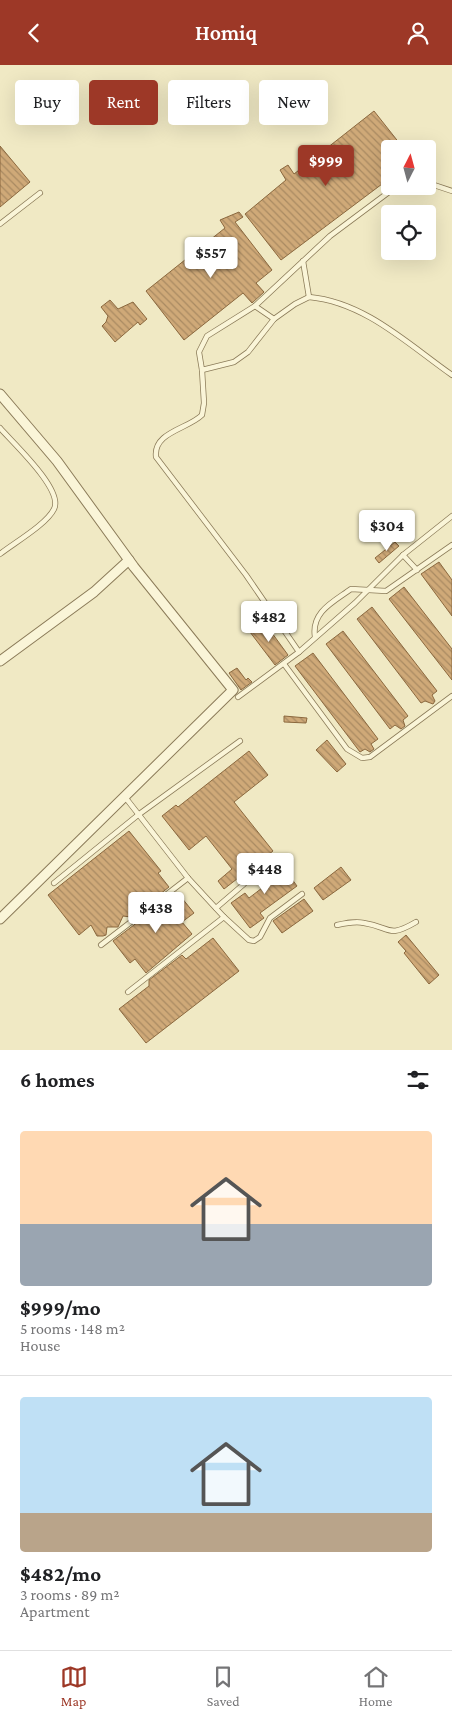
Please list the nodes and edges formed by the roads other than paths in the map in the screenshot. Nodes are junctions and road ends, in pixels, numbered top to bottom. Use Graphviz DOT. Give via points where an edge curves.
graph roads {
  1 [pos="436,186"];
  2 [pos="452,191"];
  3 [pos="40,193"];
  4 [pos="385,195"];
  5 [pos="0,224"];
  6 [pos="303,261"];
  7 [pos="309,297"];
  8 [pos="255,307"];
  9 [pos="274,319"];
  10 [pos="202,371"];
  11 [pos="452,375"];
  12 [pos="0,395"];
  13 [pos="0,428"];
  14 [pos="452,516"];
  15 [pos="452,545"];
  16 [pos="0,554"];
  17 [pos="404,555"];
  18 [pos="129,560"];
  19 [pos="417,570"];
  20 [pos="368,591"];
  21 [pos="315,637"];
  22 [pos="15,652"];
  23 [pos="299,652"];
  24 [pos="0,661"];
  25 [pos="284,664"];
  26 [pos="0,667"];
  27 [pos="452,696"];
  28 [pos="238,697"];
  29 [pos="240,741"];
  30 [pos="124,796"];
  31 [pos="138,815"];
  32 [pos="188,878"];
  33 [pos="54,883"];
  34 [pos="244,885"];
  35 [pos="302,894"];
  36 [pos="216,909"];
  37 [pos="224,917"];
  38 [pos="0,919"];
  39 [pos="416,922"];
  40 [pos="337,925"];
  41 [pos="101,945"];
  42 [pos="128,992"];
  1 -- 2 [label="lane"];
  3 -- 5 [label="lane"];
  4 -- 6 [label="lane" via="330,236"];
  6 -- 7 [label="lane"];
  6 -- 8 [label="lane"];
  7 -- 9 [label="lane"];
  7 -- 11 [label="lane" via="362,313 390,329"];
  8 -- 9 [label="lane"];
  8 -- 10 [label="lane" via="206,336 199,352"];
  9 -- 10 [label="lane" via="248,353 234,362"];
  10 -- 23 [label="lane" via="202,415 160,441 156,457 246,575"];
  12 -- 18 [label="street" via="57,461"];
  13 -- 16 [label="lane" via="44,478 57,501 48,518"];
  14 -- 17 [label="lane"];
  15 -- 19 [label="lane"];
  17 -- 19 [label="lane"];
  17 -- 20 [label="lane"];
  18 -- 22 [label="street" via="86,603"];
  18 -- 30 [label="street" via="233,690"];
  19 -- 20 [label="lane" via="386,591"];
  20 -- 21 [label="lane"];
  20 -- 21 [label="lane" via="351,589 317,616"];
  21 -- 23 [label="lane"];
  22 -- 24 [label="street"];
  22 -- 26 [label="street"];
  23 -- 25 [label="lane"];
  25 -- 27 [label="lane" via="346,749 362,758 370,757"];
  25 -- 28 [label="lane"];
  29 -- 31 [label="lane"];
  30 -- 31 [label="lane"];
  30 -- 38 [label="street"];
  31 -- 32 [label="lane"];
  31 -- 33 [label="lane"];
  32 -- 36 [label="lane"];
  32 -- 41 [label="lane"];
  34 -- 36 [label="lane"];
  35 -- 37 [label="lane" via="270,919 254,941"];
  36 -- 37 [label="lane"];
  37 -- 42 [label="lane"];
  39 -- 40 [label="lane" via="398,932 384,931 364,923"];
}
